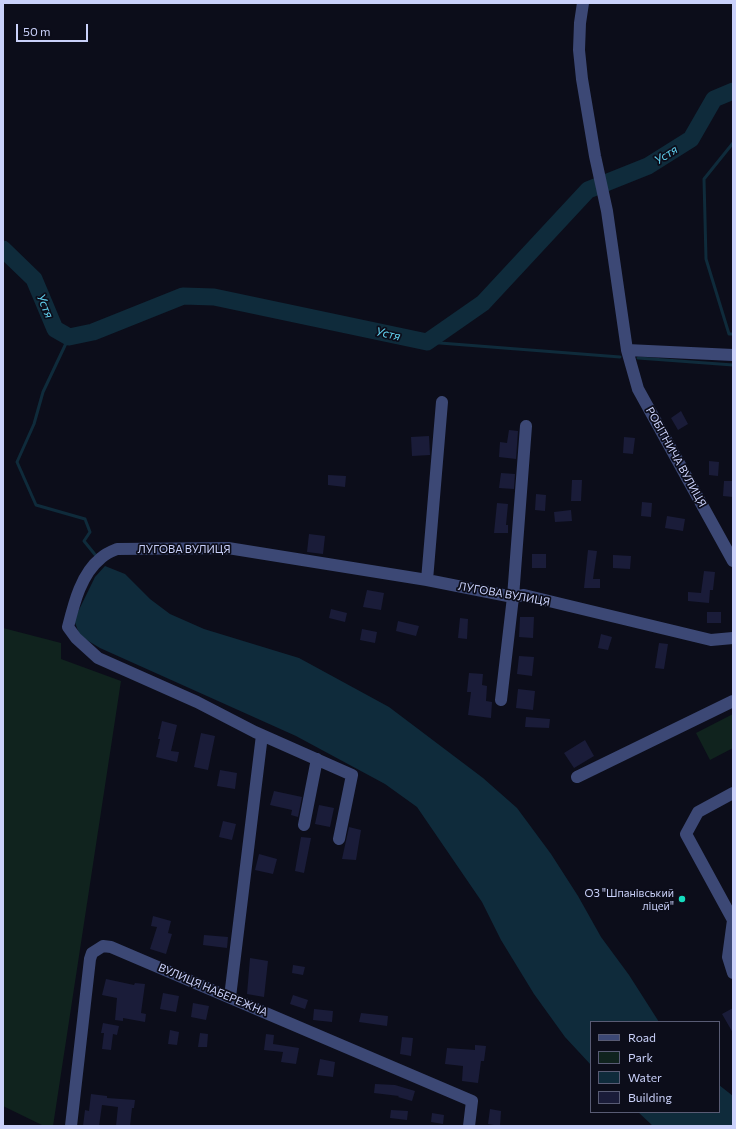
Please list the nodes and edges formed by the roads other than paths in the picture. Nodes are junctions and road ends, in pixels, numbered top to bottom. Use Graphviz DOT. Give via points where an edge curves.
graph roads {
  1 [pos="583,3"];
  2 [pos="627,350"];
  3 [pos="733,355"];
  4 [pos="442,402"];
  5 [pos="526,426"];
  6 [pos="733,561"];
  7 [pos="426,580"];
  8 [pos="513,597"];
  9 [pos="733,638"];
  10 [pos="501,700"];
  11 [pos="733,701"];
  12 [pos="262,735"];
  13 [pos="317,759"];
  14 [pos="577,777"];
  15 [pos="733,793"];
  16 [pos="304,824"];
  17 [pos="339,839"];
  18 [pos="733,920"];
  19 [pos="733,973"];
  20 [pos="230,997"];
  21 [pos="71,1126"];
  22 [pos="469,1126"];
  1 -- 2 [label="street, РОБІТНИЧА ВУЛИЦЯ" via="579,50 584,92 607,211"];
  2 -- 3 [label="street"];
  2 -- 6 [label="street, РОБІТНИЧА ВУЛИЦЯ" via="638,389"];
  4 -- 7 [label="street"];
  5 -- 8 [label="street"];
  7 -- 8 [label="street, ЛУГОВА ВУЛИЦЯ"];
  7 -- 12 [label="street, ЛУГОВА ВУЛИЦЯ" via="228,548 117,549 101,557 88,572 71,614 68,626 76,638 98,658 198,702"];
  8 -- 9 [label="street, ЛУГОВА ВУЛИЦЯ" via="524,595 711,640"];
  8 -- 10 [label="street"];
  11 -- 14 [label="street"];
  12 -- 13 [label="street, ЛУГОВА ВУЛИЦЯ"];
  12 -- 20 [label="street"];
  13 -- 16 [label="street"];
  13 -- 17 [label="street, ЛУГОВА ВУЛИЦЯ" via="352,775"];
  15 -- 18 [label="street" via="698,812 686,834"];
  18 -- 19 [label="street" via="728,957"];
  20 -- 21 [label="street, ВУЛИЦЯ НАБЕРЕЖНА" via="111,946 96,949 90,959"];
  20 -- 22 [label="street, ВУЛИЦЯ НАБЕРЕЖНА" via="472,1101"];
}
